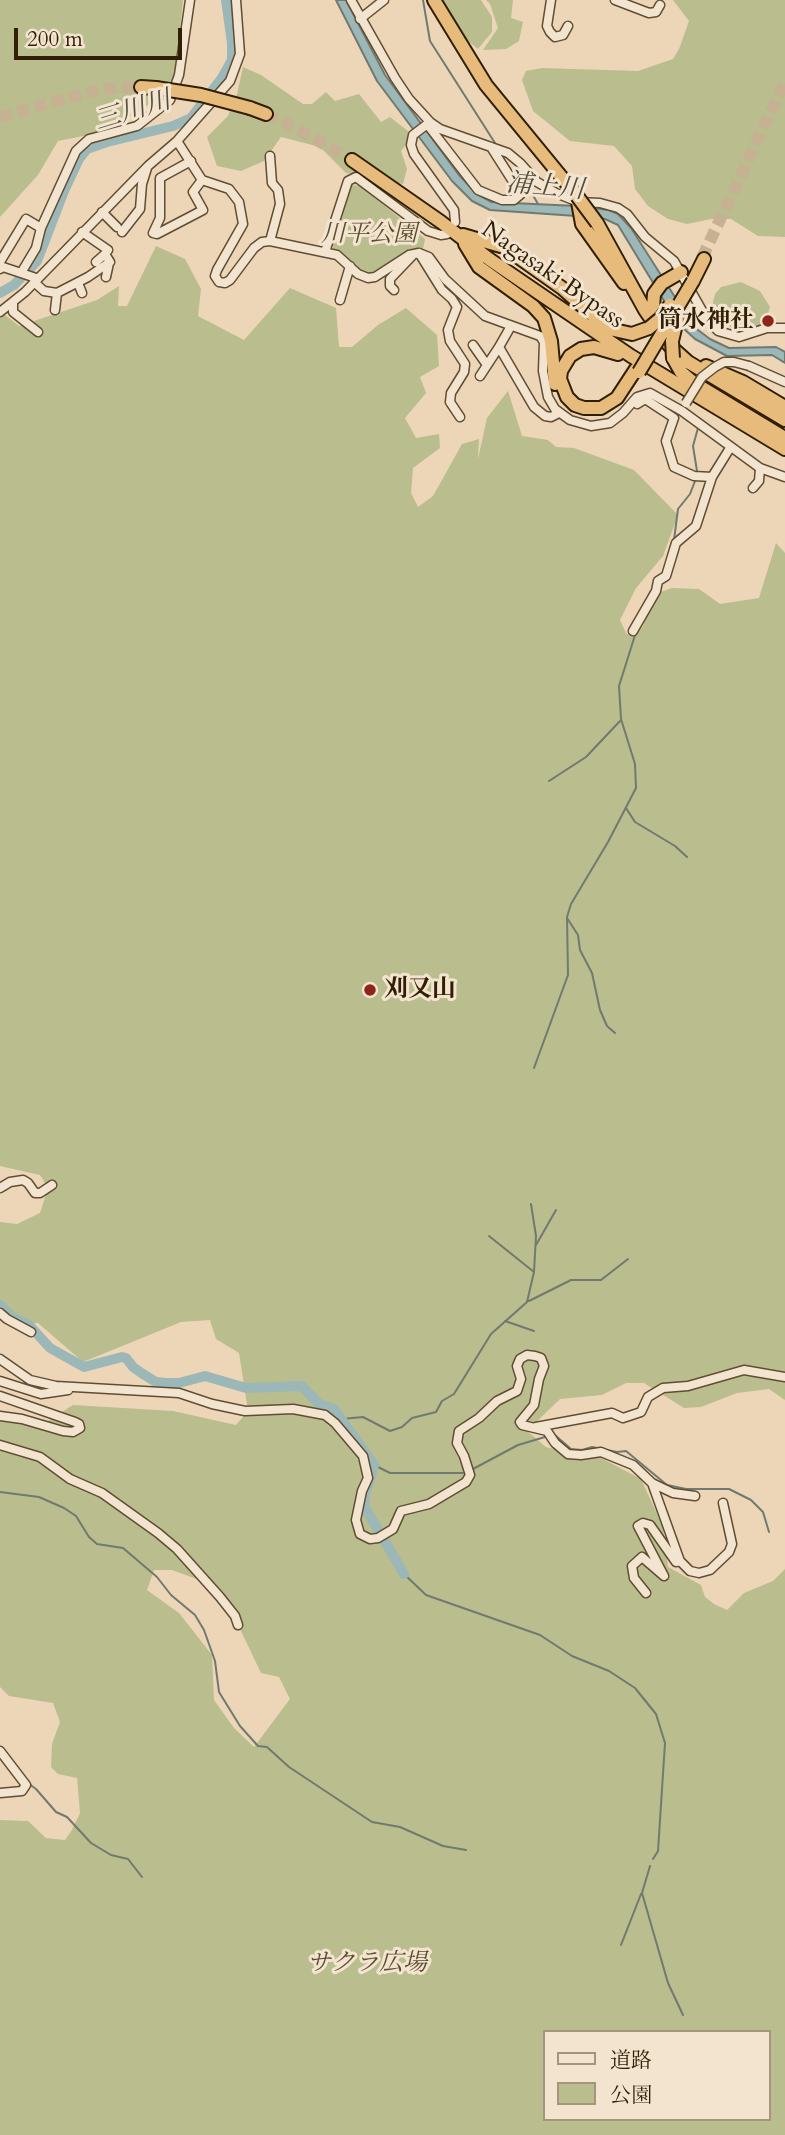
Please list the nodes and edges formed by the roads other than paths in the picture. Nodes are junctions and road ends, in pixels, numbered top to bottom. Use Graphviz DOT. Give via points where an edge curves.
graph roads {
  1 [pos="190,0"];
  2 [pos="236,0"];
  3 [pos="351,0"];
  4 [pos="384,0"];
  5 [pos="436,0"];
  6 [pos="551,0"];
  7 [pos="615,0"];
  8 [pos="660,5"];
  9 [pos="360,19"];
  10 [pos="568,26"];
  11 [pos="141,87"];
  12 [pos="266,114"];
  13 [pos="428,123"];
  14 [pos="177,141"];
  15 [pos="491,147"];
  16 [pos="270,156"];
  17 [pos="352,160"];
  18 [pos="191,162"];
  19 [pos="148,166"];
  20 [pos="202,180"];
  21 [pos="579,200"];
  22 [pos="103,212"];
  23 [pos="455,222"];
  24 [pos="598,223"];
  25 [pos="41,228"];
  26 [pos="444,228"];
  27 [pos="82,232"];
  28 [pos="461,237"];
  29 [pos="270,241"];
  30 [pos="325,252"];
  31 [pos="416,254"];
  32 [pos="110,259"];
  33 [pos="703,259"];
  34 [pos="96,262"];
  35 [pos="1,266"];
  36 [pos="351,266"];
  37 [pos="21,273"];
  38 [pos="106,277"];
  39 [pos="688,277"];
  40 [pos="35,280"];
  41 [pos="78,282"];
  42 [pos="394,290"];
  43 [pos="57,293"];
  44 [pos="82,293"];
  45 [pos="340,300"];
  46 [pos="13,303"];
  47 [pos="55,310"];
  48 [pos="645,310"];
  49 [pos="0,312"];
  50 [pos="512,326"];
  51 [pos="785,328"];
  52 [pos="38,332"];
  53 [pos="473,345"];
  54 [pos="499,347"];
  55 [pos="676,353"];
  56 [pos="487,365"];
  57 [pos="638,370"];
  58 [pos="480,376"];
  59 [pos="785,382"];
  60 [pos="685,407"];
  61 [pos="785,407"];
  62 [pos="559,413"];
  63 [pos="623,413"];
  64 [pos="460,416"];
  65 [pos="785,420"];
  66 [pos="785,438"];
  67 [pos="785,443"];
  68 [pos="730,448"];
  69 [pos="785,449"];
  70 [pos="785,456"];
  71 [pos="760,468"];
  72 [pos="712,477"];
  73 [pos="785,477"];
  74 [pos="753,488"];
  75 [pos="633,631"];
  76 [pos="52,1185"];
  77 [pos="0,1188"];
  78 [pos="0,1312"];
  79 [pos="31,1332"];
  80 [pos="0,1359"];
  81 [pos="785,1377"];
  82 [pos="0,1381"];
  83 [pos="71,1388"];
  84 [pos="0,1396"];
  85 [pos="0,1416"];
  86 [pos="533,1427"];
  87 [pos="0,1445"];
  88 [pos="652,1483"];
  89 [pos="695,1496"];
  90 [pos="723,1503"];
  91 [pos="680,1561"];
  92 [pos="646,1593"];
  93 [pos="238,1625"];
  94 [pos="0,1751"];
  95 [pos="0,1793"];
  1 -- 25 [label="street" via="179,75 170,100 137,126 83,144"];
  2 -- 14 [label="street" via="237,68 223,91"];
  3 -- 9 [label="street"];
  4 -- 9 [label="street"];
  5 -- 21 [label="highway, Nagasaki Bypass" via="489,83"];
  6 -- 10 [label="street" via="550,32 560,36"];
  7 -- 8 [label="street" via="649,13"];
  9 -- 13 [label="street"];
  11 -- 12 [label="highway, bridge" via="201,95"];
  13 -- 15 [label="street"];
  13 -- 15 [label="street" via="478,190 514,200 521,194"];
  13 -- 23 [label="street" via="413,135 411,145 454,210"];
  14 -- 18 [label="street"];
  14 -- 19 [label="street"];
  15 -- 21 [label="street" via="508,153 556,194"];
  16 -- 29 [label="street" via="272,183 280,204"];
  17 -- 26 [label="highway, Nagasaki Bypass"];
  18 -- 20 [label="street"];
  18 -- 20 [label="street" via="160,178 160,218 153,233 203,210 193,192"];
  19 -- 22 [label="street"];
  19 -- 22 [label="street" via="140,209 120,229"];
  20 -- 29 [label="street" via="232,191 243,219 242,229 217,270 219,282 230,280 254,248"];
  21 -- 24 [label="highway, Nagasaki Bypass, bridge"];
  21 -- 39 [label="street" via="627,214"];
  21 -- 48 [label="highway" via="580,219"];
  22 -- 27 [label="street"];
  24 -- 48 [label="highway, Nagasaki Bypass"];
  24 -- 55 [label="highway, Nagasaki Bypass"];
  25 -- 35 [label="street" via="26,219"];
  25 -- 37 [label="street" via="36,248"];
  26 -- 28 [label="highway, Nagasaki Bypass"];
  26 -- 30 [label="street" via="440,235 428,231 356,177 348,181"];
  27 -- 32 [label="street" via="108,250"];
  27 -- 40 [label="street"];
  28 -- 39 [label="highway, bridge" via="504,247 601,322 632,334 661,318"];
  28 -- 57 [label="highway" via="479,267 541,313 550,334 556,389 569,407 588,415 607,411 621,400"];
  28 -- 67 [label="highway, Nagasaki Bypass" via="633,354"];
  28 -- 69 [label="highway, Nagasaki Bypass" via="631,356"];
  29 -- 30 [label="street"];
  30 -- 36 [label="street"];
  31 -- 36 [label="street" via="375,277 358,274"];
  31 -- 42 [label="street" via="390,279"];
  31 -- 50 [label="street" via="429,257 445,279 485,316"];
  31 -- 64 [label="street" via="457,307 448,330 465,363 450,402"];
  32 -- 34 [label="street"];
  32 -- 38 [label="street"];
  32 -- 41 [label="street"];
  33 -- 39 [label="highway"];
  35 -- 37 [label="street"];
  36 -- 45 [label="street"];
  37 -- 40 [label="street"];
  39 -- 51 [label="street" via="705,316 718,331 739,337"];
  39 -- 55 [label="highway, bridge" via="673,330 671,346"];
  39 -- 55 [label="highway" via="659,286 652,302"];
  39 -- 57 [label="highway, bridge"];
  40 -- 43 [label="street" via="44,291"];
  40 -- 46 [label="street"];
  41 -- 43 [label="street"];
  41 -- 44 [label="street"];
  43 -- 47 [label="street"];
  46 -- 49 [label="street"];
  46 -- 52 [label="street" via="13,312"];
  48 -- 65 [label="highway, Nagasaki Bypass" via="663,339 688,362"];
  50 -- 54 [label="street"];
  50 -- 62 [label="street" via="542,339 545,384"];
  53 -- 56 [label="street"];
  54 -- 56 [label="street"];
  54 -- 62 [label="street" via="534,407 544,416"];
  55 -- 61 [label="highway, Nagasaki Bypass" via="743,382"];
  55 -- 66 [label="highway" via="681,372 694,383"];
  56 -- 58 [label="street"];
  57 -- 70 [label="highway" via="617,398 594,409 575,405 561,385 561,371 570,356 587,348 606,349"];
  59 -- 60 [label="street, bridge" via="749,366 724,362 702,377"];
  60 -- 63 [label="street" via="647,393"];
  60 -- 68 [label="street"];
  62 -- 63 [label="street" via="591,426 610,423"];
  63 -- 72 [label="street" via="645,399 674,418 666,441 674,467 694,476"];
  68 -- 71 [label="street"];
  68 -- 72 [label="street"];
  71 -- 73 [label="street"];
  71 -- 74 [label="street"];
  72 -- 75 [label="street" via="696,526 676,543 666,576 658,581"];
  76 -- 77 [label="street" via="40,1193 23,1180"];
  78 -- 79 [label="street"];
  80 -- 83 [label="street" via="30,1380"];
  81 -- 86 [label="street" via="744,1370 663,1388 648,1397 641,1412 622,1418 611,1413"];
  82 -- 83 [label="street" via="41,1394"];
  83 -- 86 [label="street" via="179,1393 245,1411 293,1409 325,1415 363,1456 368,1478 356,1520 365,1538 388,1533 401,1511 429,1504 466,1482 470,1475 457,1443 459,1431 517,1391 521,1380 517,1367 527,1355 541,1358 544,1366 534,1405 520,1422"];
  84 -- 85 [label="street" via="75,1422 80,1428 64,1431"];
  86 -- 88 [label="street" via="547,1431 568,1454 601,1452 633,1465"];
  87 -- 93 [label="street" via="40,1457 158,1533 220,1597"];
  88 -- 89 [label="street"];
  88 -- 91 [label="street"];
  90 -- 91 [label="street" via="732,1544 729,1552 710,1570 699,1573"];
  91 -- 92 [label="street" via="676,1562 650,1525 638,1526 664,1576 642,1557 632,1566 634,1578"];
  94 -- 95 [label="street" via="26,1785 22,1791"];
}
